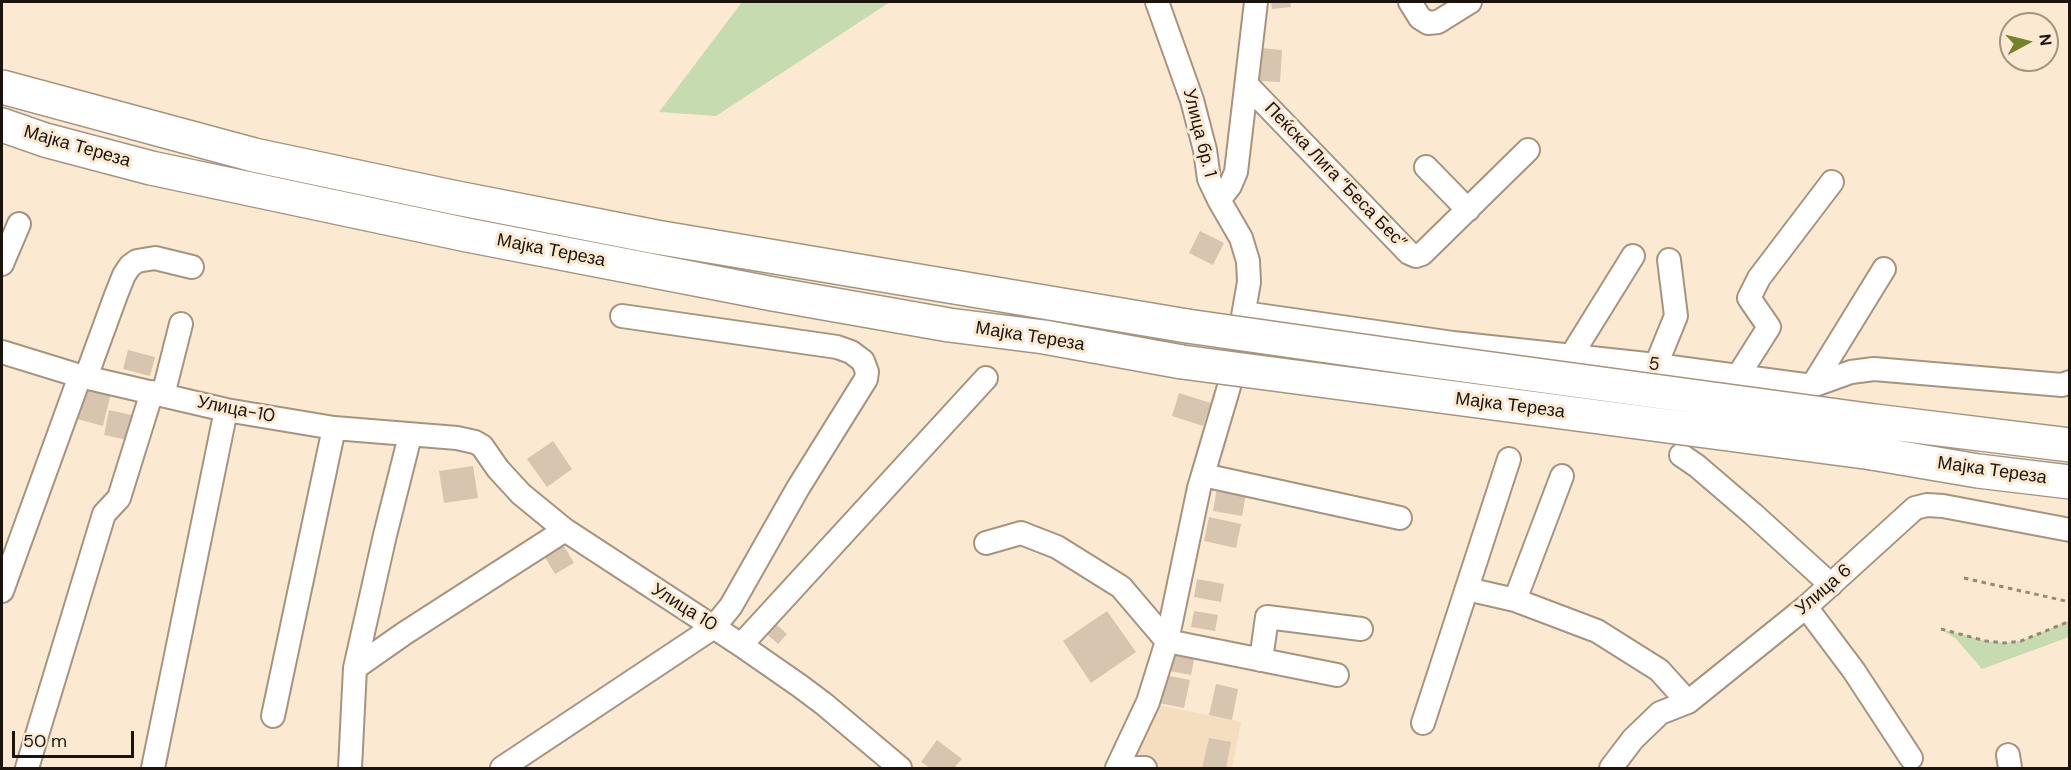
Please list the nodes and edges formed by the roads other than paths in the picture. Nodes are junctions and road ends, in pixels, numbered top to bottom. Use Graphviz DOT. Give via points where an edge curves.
graph roads {
  1 [pos="1157,2"];
  2 [pos="1256,2"];
  3 [pos="1410,2"];
  4 [pos="1470,2"];
  5 [pos="1247,85"];
  6 [pos="2,87"];
  7 [pos="2,125"];
  8 [pos="1528,150"];
  9 [pos="1426,167"];
  10 [pos="1833,182"];
  11 [pos="1219,200"];
  12 [pos="1468,210"];
  13 [pos="19,224"];
  14 [pos="1633,256"];
  15 [pos="1670,260"];
  16 [pos="2,264"];
  17 [pos="192,267"];
  18 [pos="1884,269"];
  19 [pos="1244,313"];
  20 [pos="622,316"];
  21 [pos="182,324"];
  22 [pos="2,352"];
  23 [pos="1571,356"];
  24 [pos="1656,365"];
  25 [pos="1737,376"];
  26 [pos="83,377"];
  27 [pos="986,378"];
  28 [pos="2066,383"];
  29 [pos="1812,386"];
  30 [pos="158,394"];
  31 [pos="226,410"];
  32 [pos="334,428"];
  33 [pos="410,436"];
  34 [pos="475,442"];
  35 [pos="2070,445"];
  36 [pos="1681,455"];
  37 [pos="1509,459"];
  38 [pos="1203,475"];
  39 [pos="1562,476"];
  40 [pos="2070,482"];
  41 [pos="1400,518"];
  42 [pos="565,530"];
  43 [pos="2070,530"];
  44 [pos="986,543"];
  45 [pos="1831,585"];
  46 [pos="1467,589"];
  47 [pos="2,591"];
  48 [pos="1515,600"];
  49 [pos="1806,607"];
  50 [pos="714,627"];
  51 [pos="1361,629"];
  52 [pos="1167,640"];
  53 [pos="741,645"];
  54 [pos="1261,660"];
  55 [pos="355,668"];
  56 [pos="1337,675"];
  57 [pos="1688,702"];
  58 [pos="273,716"];
  59 [pos="1423,723"];
  60 [pos="1911,758"];
  61 [pos="27,768"];
  62 [pos="153,768"];
  63 [pos="350,768"];
  64 [pos="502,768"];
  65 [pos="900,768"];
  66 [pos="1117,768"];
  67 [pos="1136,768"];
  68 [pos="1145,768"];
  69 [pos="1611,768"];
  1 -- 11 [label="street, Улица бр. 1" via="1192,100 1209,179"];
  2 -- 5 [label="street, Пеќска Лига “Беса Бес”"];
  3 -- 4 [label="street" via="1428,23 1438,22"];
  5 -- 11 [label="street, Пеќска Лига “Беса Бес”" via="1236,172"];
  5 -- 12 [label="street, Пеќска Лига “Беса Бес”" via="1409,253 1422,254"];
  6 -- 35 [label="highway, Мајка Тереза, bridge" via="254,154 668,239 1187,326"];
  7 -- 40 [label="highway, Мајка Тереза, bridge" via="151,168 467,235 949,325 1182,362"];
  8 -- 12 [label="street, Пеќска Лига “Беса Бес”"];
  9 -- 12 [label="street"];
  10 -- 25 [label="street" via="1759,278 1749,298 1769,327"];
  11 -- 19 [label="street, Улица бр. 1" via="1241,238 1248,261"];
  13 -- 16 [label="street"];
  14 -- 23 [label="street"];
  15 -- 24 [label="street" via="1676,316"];
  17 -- 26 [label="street" via="155,258 130,266"];
  18 -- 29 [label="street"];
  19 -- 23 [label="street, 5"];
  19 -- 38 [label="street" via="1233,373"];
  20 -- 50 [label="street" via="837,347 858,356 866,366 862,387 798,488 731,606"];
  21 -- 30 [label="street"];
  22 -- 26 [label="street, Улица-10"];
  23 -- 24 [label="street, 5"];
  24 -- 25 [label="street, 5"];
  25 -- 29 [label="street, 5"];
  26 -- 30 [label="street, Улица-10"];
  26 -- 47 [label="street"];
  27 -- 53 [label="street"];
  28 -- 29 [label="street, 5" via="1874,369 1851,372"];
  30 -- 31 [label="street, Улица-10"];
  30 -- 61 [label="street" via="119,498 104,514"];
  31 -- 32 [label="street, Улица-10"];
  31 -- 62 [label="street"];
  32 -- 33 [label="street, Улица-10"];
  32 -- 58 [label="street"];
  33 -- 34 [label="street, Улица-10"];
  33 -- 55 [label="street"];
  34 -- 42 [label="street, Улица 10" via="521,494"];
  36 -- 45 [label="street"];
  37 -- 46 [label="street"];
  38 -- 41 [label="street"];
  38 -- 52 [label="street"];
  39 -- 48 [label="street"];
  42 -- 50 [label="street, Улица 10"];
  42 -- 55 [label="street"];
  43 -- 45 [label="street, Улица 6" via="1953,507 1921,506 1907,514"];
  44 -- 52 [label="street" via="1021,533 1057,547 1121,587"];
  45 -- 49 [label="street, Улица 6"];
  46 -- 48 [label="street"];
  46 -- 59 [label="street"];
  48 -- 57 [label="street" via="1613,640 1659,670"];
  49 -- 57 [label="street, Улица 6"];
  49 -- 60 [label="street"];
  50 -- 53 [label="street, Улица 10"];
  50 -- 64 [label="street"];
  51 -- 54 [label="street" via="1267,617"];
  52 -- 54 [label="street"];
  52 -- 66 [label="street" via="1148,702"];
  53 -- 65 [label="street, Улица 10" via="824,704"];
  54 -- 56 [label="street"];
  55 -- 63 [label="street"];
  57 -- 69 [label="street, Улица 6" via="1660,713"];
  67 -- 68 [label="street"];
}
